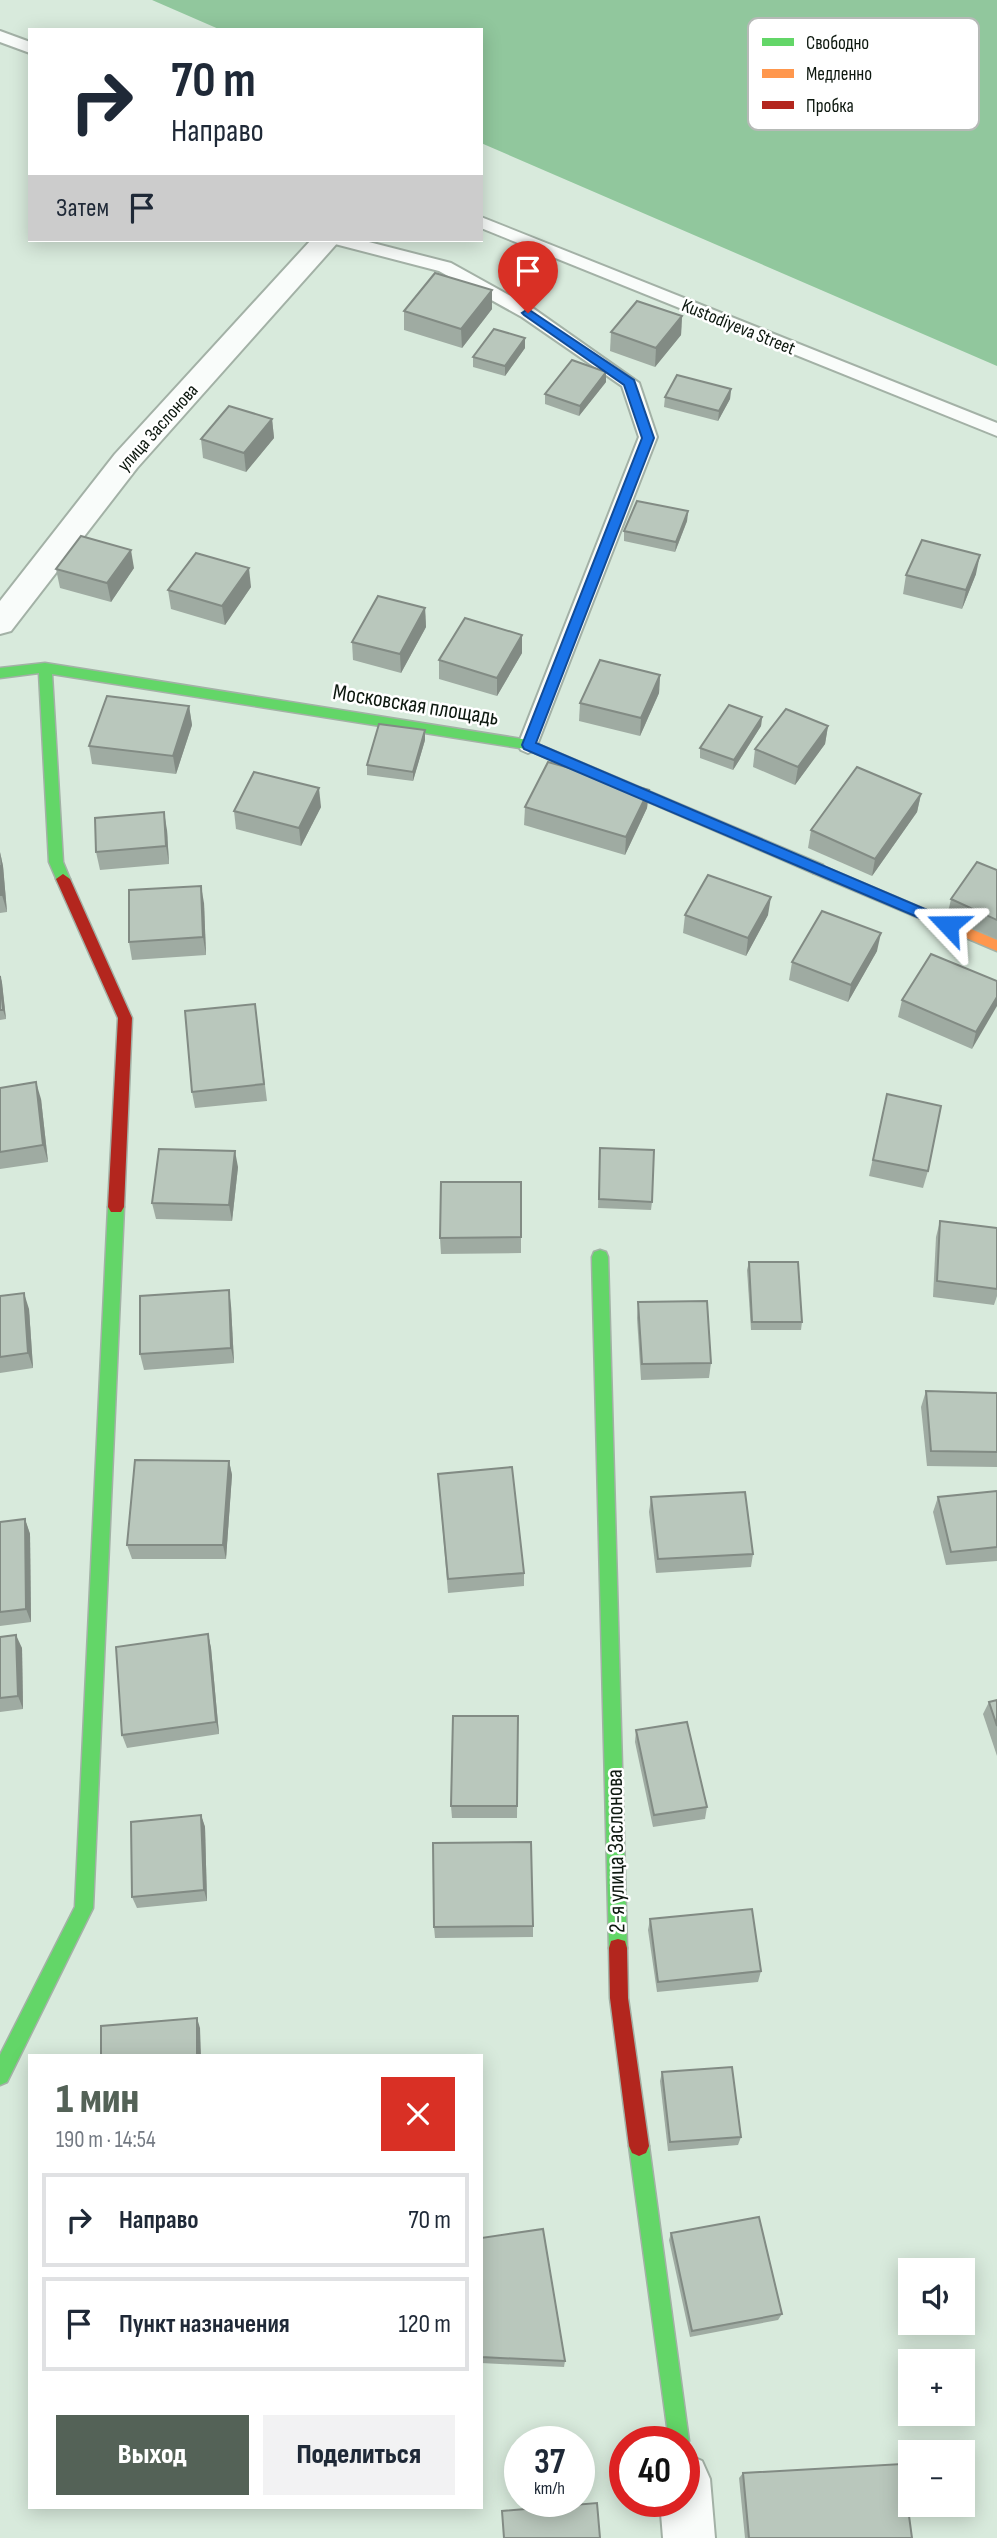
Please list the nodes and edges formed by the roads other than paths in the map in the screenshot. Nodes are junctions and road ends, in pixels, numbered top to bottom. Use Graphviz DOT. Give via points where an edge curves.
graph roads {
  1 [pos="0,36"];
  2 [pos="28,47"];
  3 [pos="483,223"];
  4 [pos="324,242"];
  5 [pos="349,242"];
  6 [pos="997,430"];
  7 [pos="0,623"];
  8 [pos="45,668"];
  9 [pos="0,673"];
  10 [pos="528,745"];
  11 [pos="997,946"];
  12 [pos="600,1257"];
  13 [pos="0,2075"];
  14 [pos="677,2426"];
  15 [pos="687,2517"];
  16 [pos="689,2538"];
  1 -- 2 [label="lane"];
  3 -- 6 [label="lane, Kustodiyeva Street"];
  4 -- 7 [label="street, улица Заслонова" via="126,461"];
  5 -- 10 [label="lane" via="445,267 528,313 630,383 648,438"];
  8 -- 9 [label="street, Московская площадь"];
  8 -- 10 [label="street, Московская площадь"];
  8 -- 13 [label="street" via="56,862 125,1018 84,1908"];
  10 -- 11 [label="street, Московская площадь"];
  12 -- 14 [label="street, 2-я улица Заслонова" via="619,1998"];
  15 -- 16 [label="street"];
}
